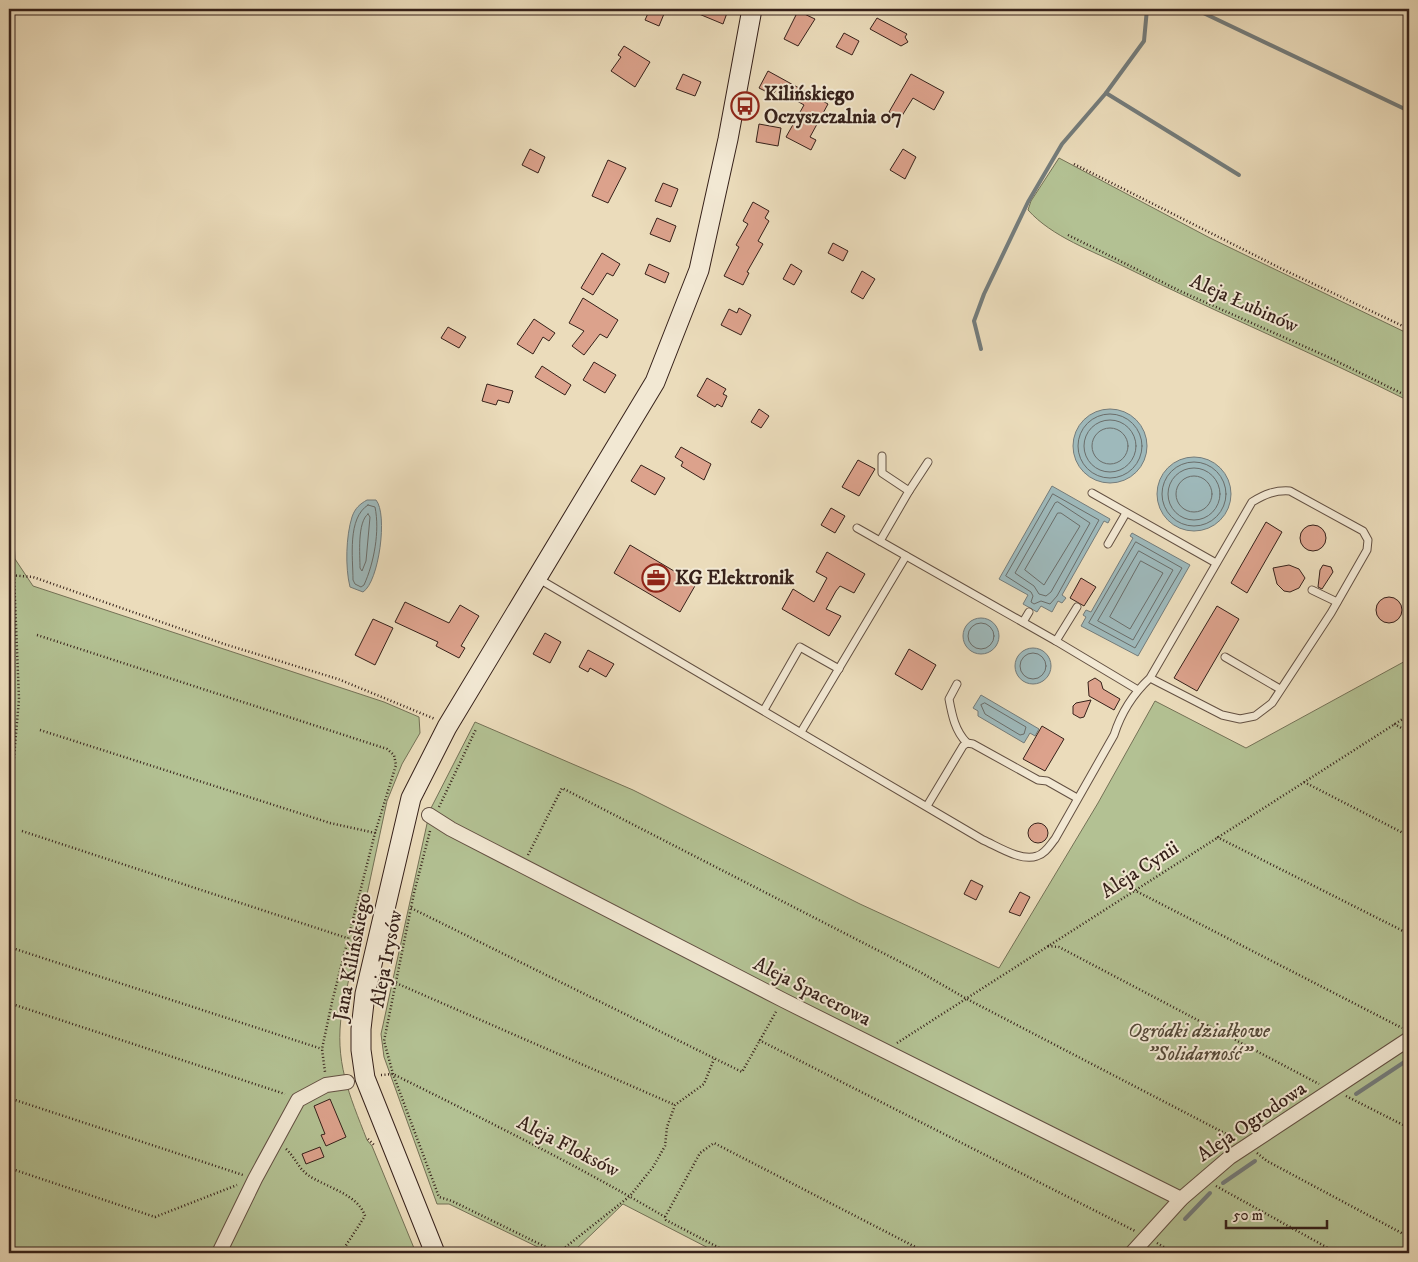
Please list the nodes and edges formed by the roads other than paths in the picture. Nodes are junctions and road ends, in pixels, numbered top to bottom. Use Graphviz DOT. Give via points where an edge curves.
graph roads {
  1 [pos="752,9"];
  2 [pos="882,456"];
  3 [pos="928,462"];
  4 [pos="909,491"];
  5 [pos="1092,493"];
  6 [pos="1126,512"];
  7 [pos="858,528"];
  8 [pos="880,542"];
  9 [pos="1108,544"];
  10 [pos="906,556"];
  11 [pos="1216,564"];
  12 [pos="536,577"];
  13 [pos="1312,590"];
  14 [pos="1338,602"];
  15 [pos="1077,607"];
  16 [pos="1029,612"];
  17 [pos="1023,622"];
  18 [pos="1056,641"];
  19 [pos="1225,657"];
  20 [pos="839,669"];
  21 [pos="1150,678"];
  22 [pos="957,684"];
  23 [pos="1280,689"];
  24 [pos="1138,690"];
  25 [pos="764,710"];
  26 [pos="801,732"];
  27 [pos="967,743"];
  28 [pos="1077,798"];
  29 [pos="928,806"];
  30 [pos="408,810"];
  31 [pos="432,816"];
  32 [pos="1408,1035"];
  33 [pos="356,1080"];
  34 [pos="1181,1199"];
  35 [pos="219,1253"];
  36 [pos="435,1253"];
  37 [pos="1132,1253"];
  1 -- 12 [label="street, Jana Kilińskiego" via="699,270 655,382"];
  2 -- 4 [label="lane" via="882,473"];
  3 -- 4 [label="lane"];
  4 -- 8 [label="lane"];
  5 -- 6 [label="lane"];
  6 -- 9 [label="lane"];
  6 -- 11 [label="lane"];
  7 -- 8 [label="lane"];
  8 -- 10 [label="lane"];
  10 -- 17 [label="lane"];
  10 -- 20 [label="lane"];
  11 -- 14 [label="lane" via="1252,502 1280,490 1290,492 1363,531 1368,540 1367,550"];
  11 -- 21 [label="lane"];
  12 -- 25 [label="lane"];
  12 -- 30 [label="street, Jana Kilińskiego" via="447,727 424,769"];
  13 -- 14 [label="lane"];
  14 -- 23 [label="lane"];
  15 -- 18 [label="lane"];
  16 -- 17 [label="lane"];
  17 -- 18 [label="lane"];
  18 -- 24 [label="lane"];
  19 -- 23 [label="lane"];
  20 -- 25 [label="lane" via="800,647"];
  20 -- 26 [label="lane"];
  21 -- 23 [label="lane" via="1222,715 1240,719 1255,716 1272,702"];
  21 -- 24 [label="lane"];
  22 -- 27 [label="lane" via="949,698 952,717 960,737"];
  24 -- 28 [label="lane"];
  25 -- 26 [label="lane"];
  26 -- 29 [label="lane"];
  27 -- 28 [label="lane"];
  27 -- 29 [label="lane"];
  28 -- 29 [label="lane" via="1055,839 1046,851 1036,857 1017,855 983,840"];
  30 -- 31 [label="lane"];
  30 -- 33 [label="street, Jana Kilińskiego" via="365,994"];
  31 -- 34 [label="street, Aleja Spacerowa" via="451,829 783,1000"];
  32 -- 34 [label="street, Aleja Ogrodowa" via="1335,1090 1247,1145"];
  33 -- 35 [label="street" via="326,1086 298,1100"];
  33 -- 36 [label="street, Jana Kilińskiego"];
  34 -- 37 [label="street, Aleja Ogrodowa"];
}
